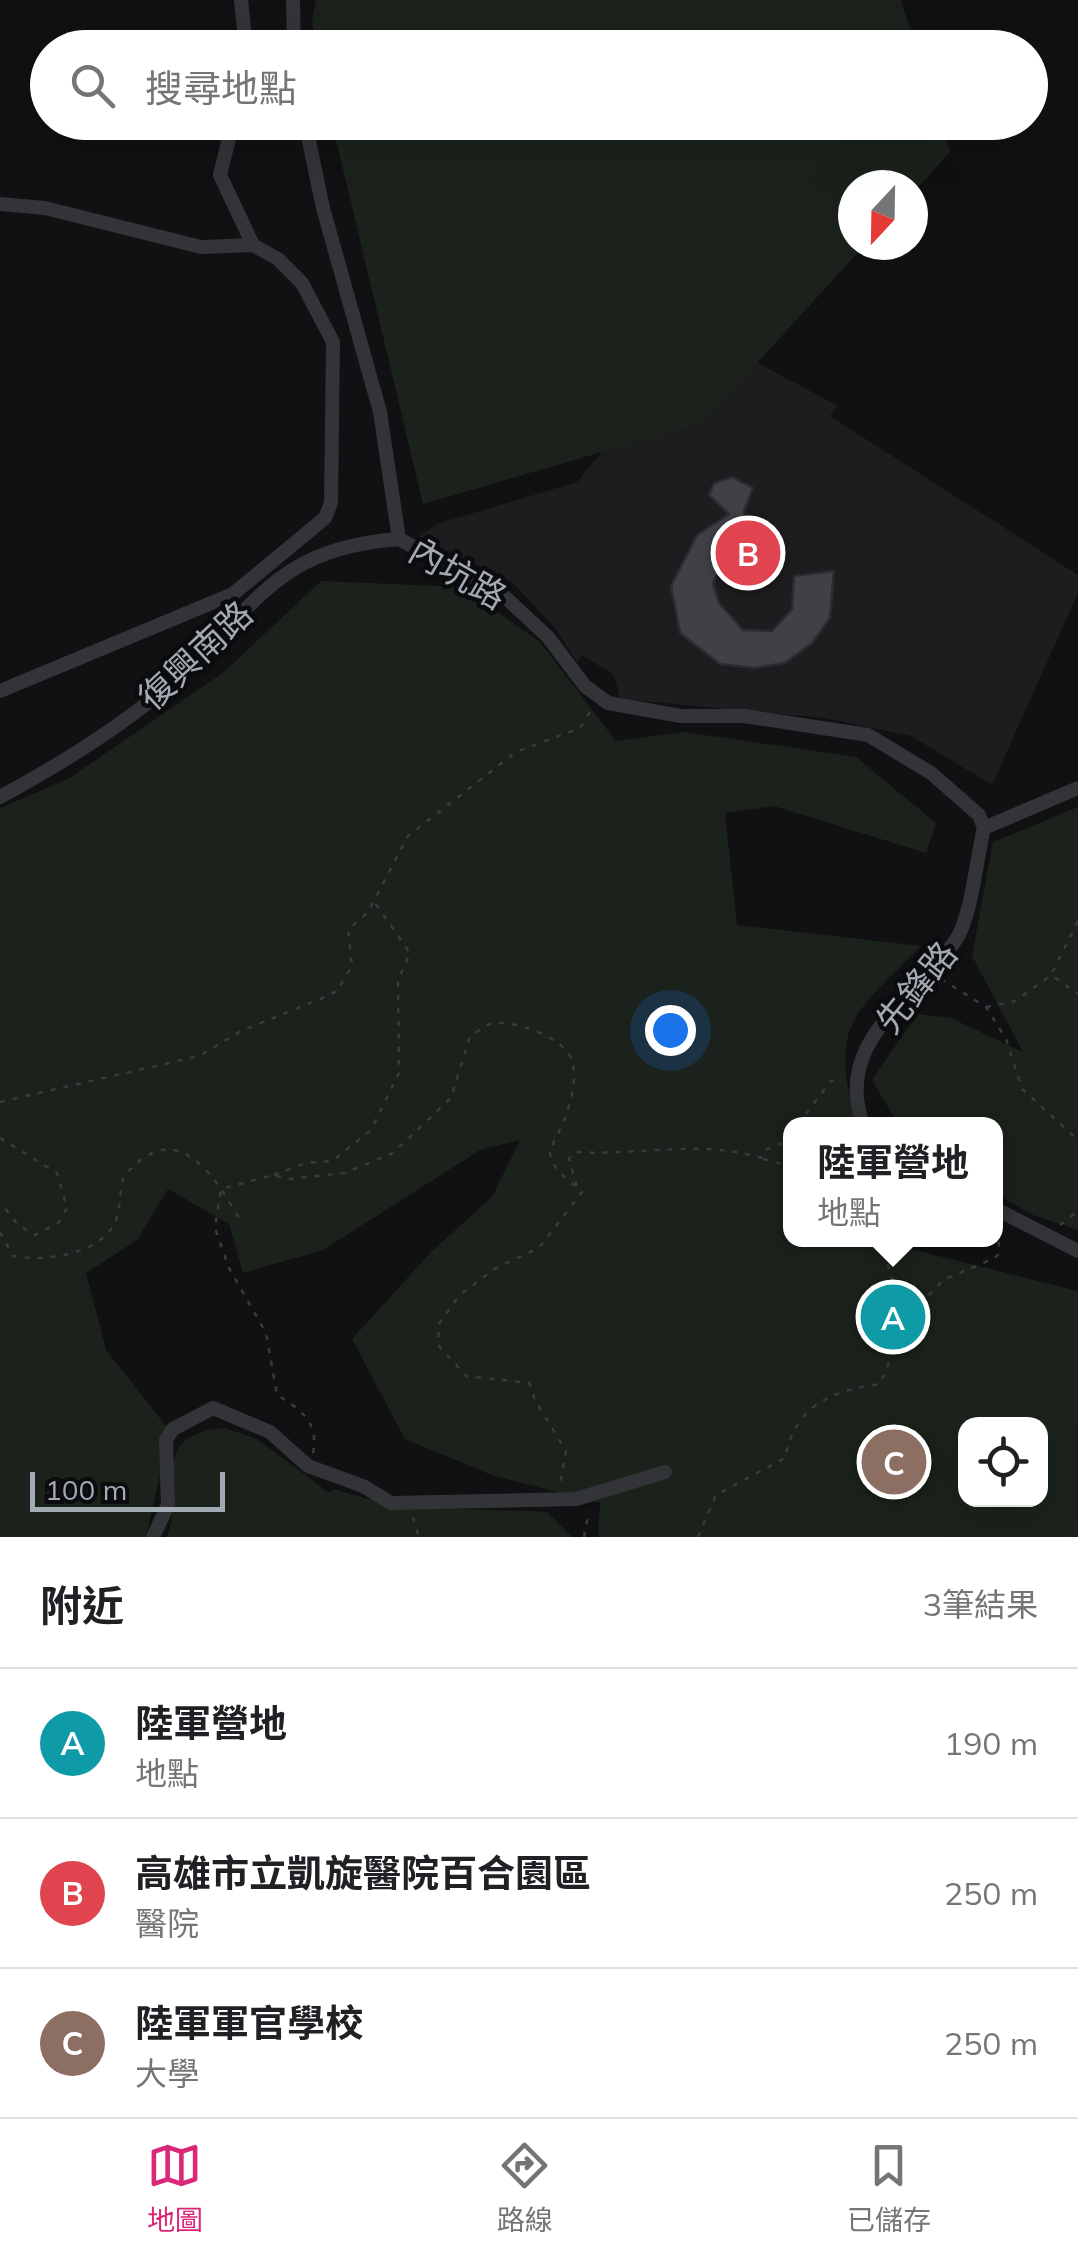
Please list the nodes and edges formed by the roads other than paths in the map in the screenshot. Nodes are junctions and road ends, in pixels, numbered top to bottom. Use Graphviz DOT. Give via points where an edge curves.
graph roads {
  1 [pos="241,0"];
  2 [pos="293,0"];
  3 [pos="244,30"];
  4 [pos="294,30"];
  5 [pos="229,140"];
  6 [pos="310,140"];
  7 [pos="0,204"];
  8 [pos="252,246"];
  9 [pos="398,539"];
  10 [pos="0,690"];
  11 [pos="1078,788"];
  12 [pos="0,797"];
  13 [pos="984,828"];
  14 [pos="862,1117"];
  15 [pos="1003,1213"];
  16 [pos="1078,1252"];
  17 [pos="665,1472"];
  18 [pos="153,1537"];
  1 -- 3 [label="street"];
  2 -- 4 [label="street"];
  5 -- 8 [label="street" via="220,175"];
  6 -- 9 [label="street, 內坑路" via="380,412"];
  7 -- 8 [label="street" via="45,208 201,247"];
  8 -- 10 [label="street" via="278,259 302,283 333,342 331,503 325,518 233,594"];
  9 -- 12 [label="street, 復興南路" via="314,555 278,578 114,730"];
  9 -- 13 [label="street, 內坑路" via="504,596 608,703 868,735 931,773 980,814"];
  11 -- 13 [label="street"];
  13 -- 14 [label="street, 先鋒路" via="958,938 900,1000 862,1056 854,1079"];
  15 -- 16 [label="street"];
  17 -- 18 [label="street" via="576,1498 391,1503 308,1466 270,1432 213,1408 173,1429 166,1440 168,1505"];
}
